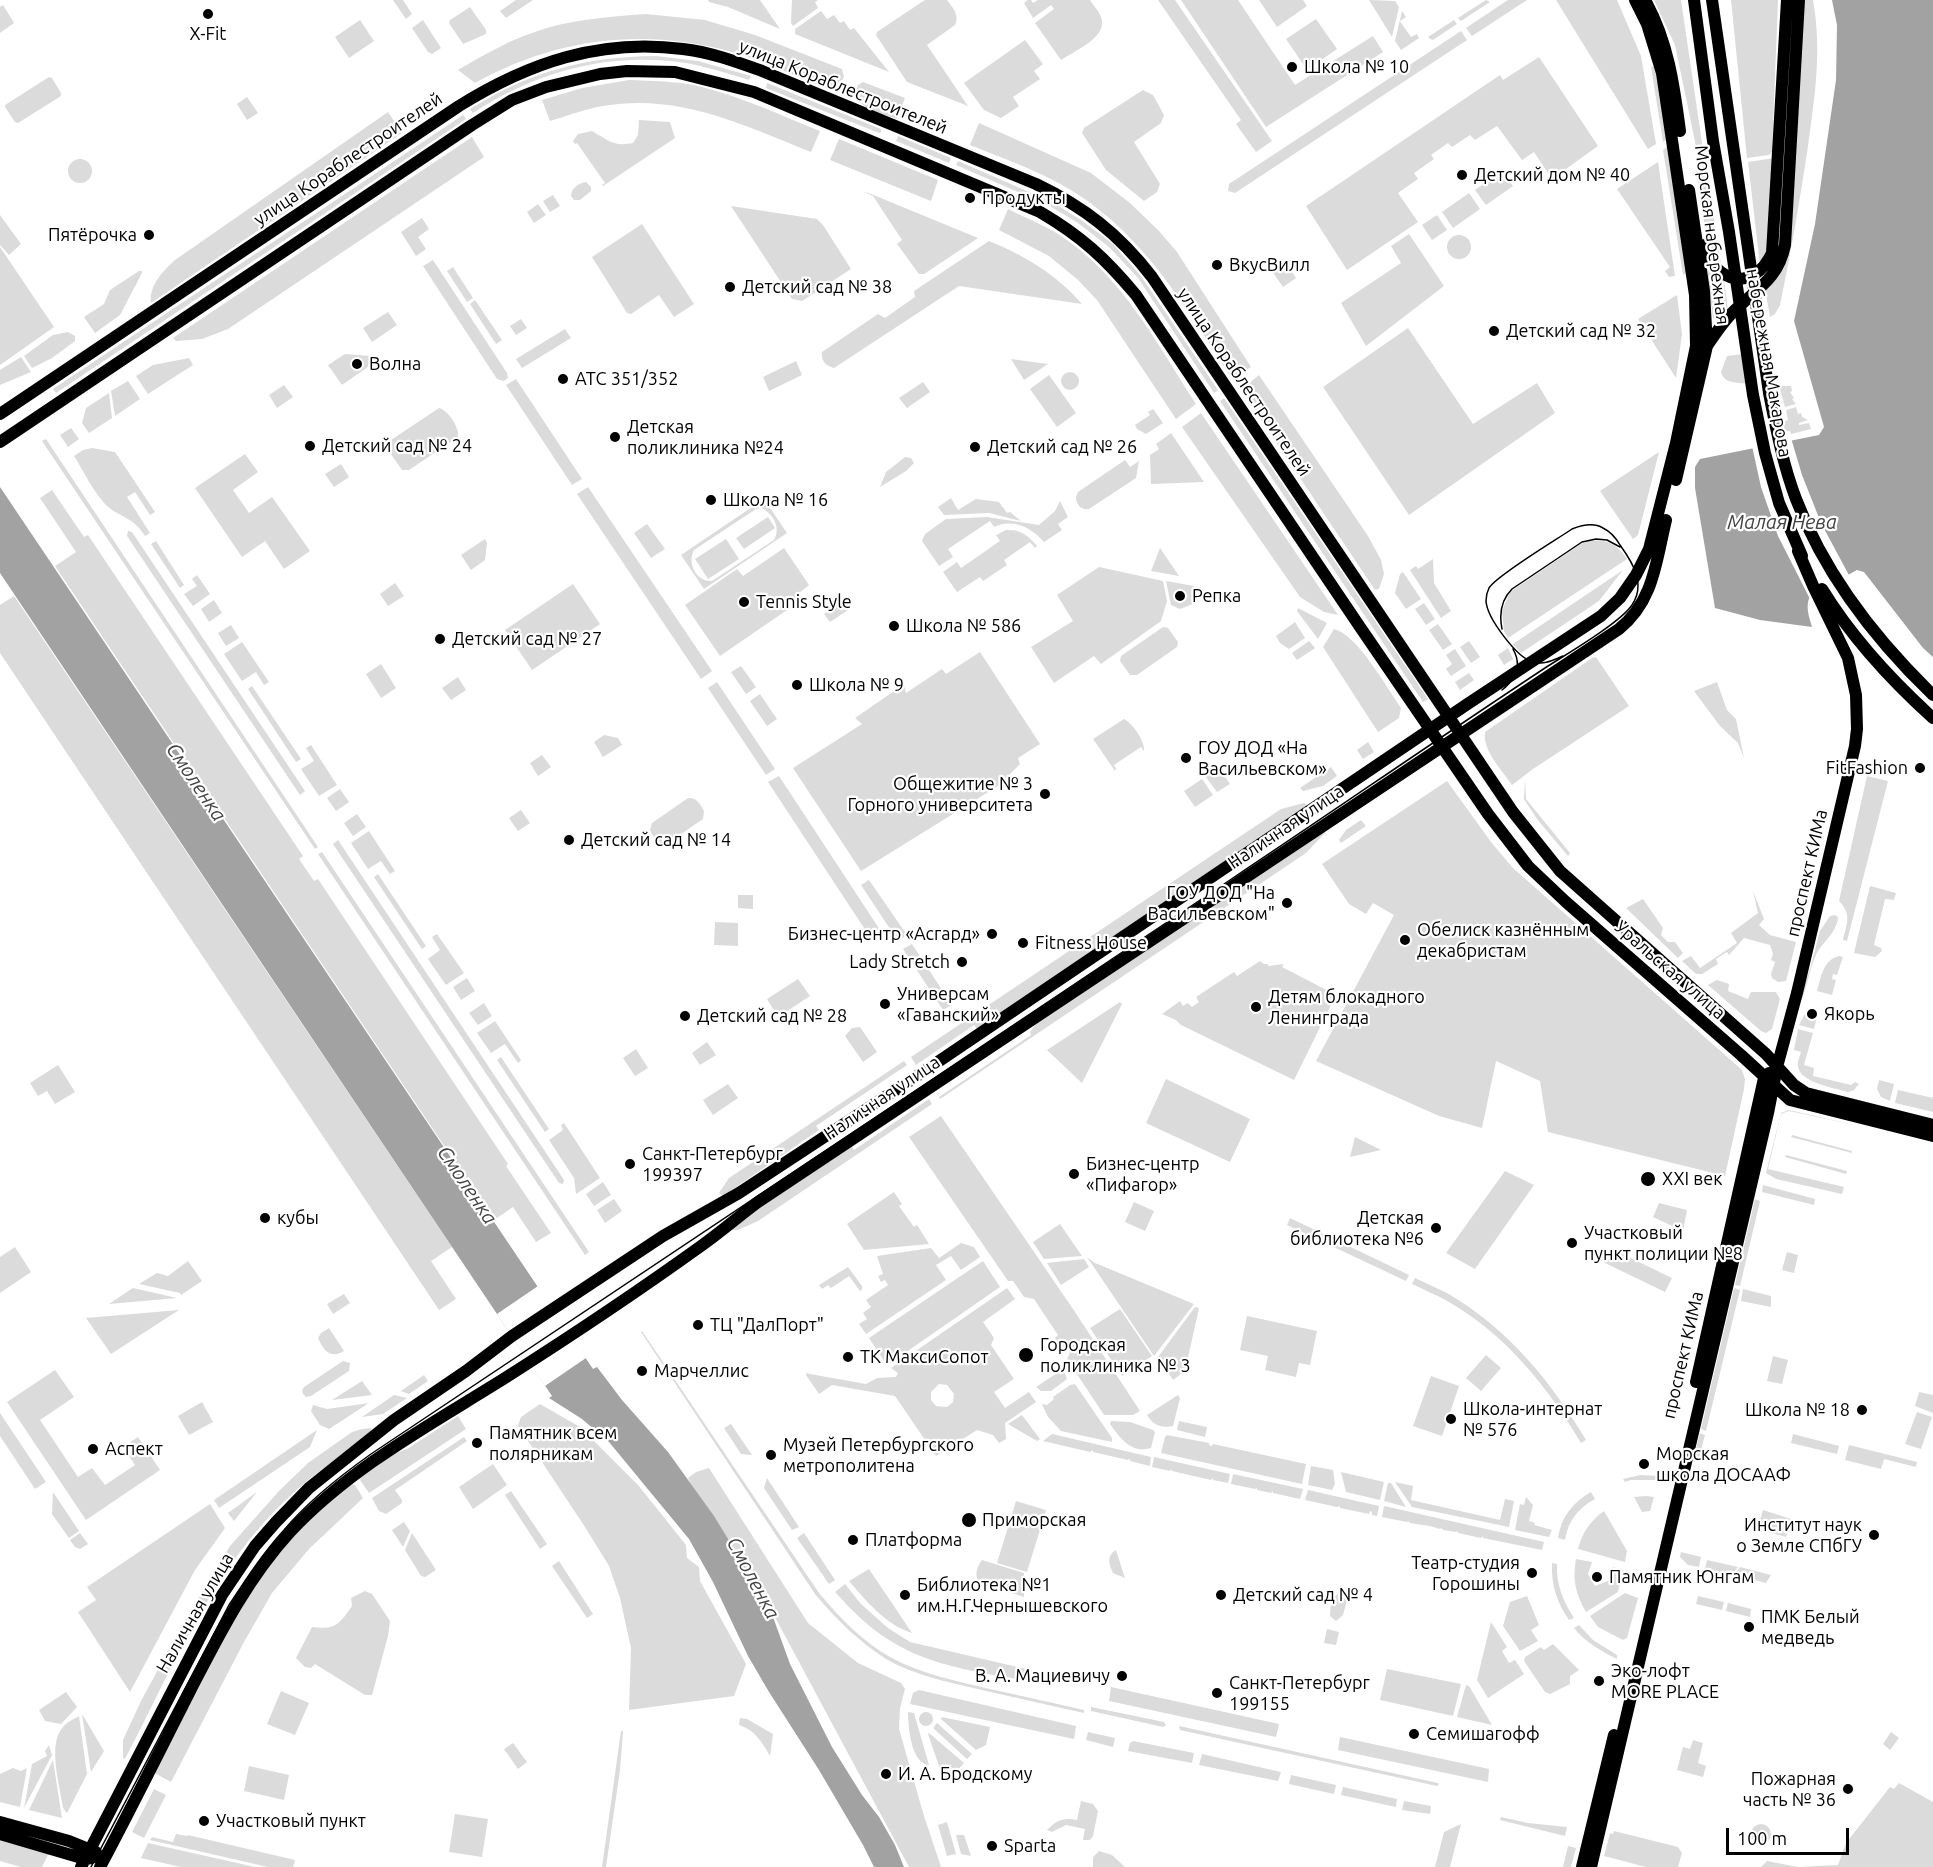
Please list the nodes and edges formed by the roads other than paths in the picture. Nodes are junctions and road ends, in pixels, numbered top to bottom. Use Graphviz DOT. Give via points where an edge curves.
graph roads {
  1 [pos="1635,0"];
  2 [pos="1645,0"];
  3 [pos="1694,0"];
  4 [pos="1712,0"];
  5 [pos="1721,0"];
  6 [pos="1787,0"];
  7 [pos="1799,0"];
  8 [pos="762,71"];
  9 [pos="1725,86"];
  10 [pos="754,92"];
  11 [pos="890,125"];
  12 [pos="882,146"];
  13 [pos="1695,229"];
  14 [pos="1707,346"];
  15 [pos="0,414"];
  16 [pos="0,442"];
  17 [pos="1798,551"];
  18 [pos="1642,565"];
  19 [pos="1651,582"];
  20 [pos="1933,695"];
  21 [pos="1449,717"];
  22 [pos="1933,718"];
  23 [pos="1431,729"];
  24 [pos="1461,734"];
  25 [pos="1443,745"];
  26 [pos="1656,957"];
  27 [pos="1644,971"];
  28 [pos="1777,1067"];
  29 [pos="1764,1077"];
  30 [pos="1774,1087"];
  31 [pos="1933,1125"];
  32 [pos="1933,1136"];
  33 [pos="0,1822"];
  34 [pos="0,1834"];
  35 [pos="85,1858"];
  36 [pos="103,1862"];
  37 [pos="1582,1867"];
  38 [pos="1591,1867"];
  1 -- 18 [label="main road, Морская набережная" via="1662,73 1697,318 1689,386 1655,531"];
  2 -- 13 [label="main road, Морская набережная" via="1660,32 1672,74"];
  3 -- 17 [label="main road, набережная Макарова" via="1753,395 1779,503"];
  4 -- 9 [label="main road, набережная Макарова"];
  5 -- 9 [label="main road" via="1729,71"];
  6 -- 13 [label="main road" via="1772,254 1758,273 1733,279 1715,270"];
  7 -- 14 [label="main road" via="1782,257 1770,279 1726,319"];
  8 -- 10 [label="main road"];
  8 -- 11 [label="main road, улица Кораблестроителей"];
  8 -- 15 [label="main road, улица Кораблестроителей" via="685,49 629,48 586,52 507,78 459,106"];
  9 -- 20 [label="main road, набережная Макарова" via="1769,393 1796,498 1840,586 1870,628"];
  10 -- 12 [label="main road, улица Кораблестроителей"];
  10 -- 16 [label="main road, улица Кораблестроителей" via="675,72 627,71 572,80 520,97 472,125"];
  11 -- 12 [label="main road"];
  11 -- 21 [label="main road, улица Кораблестроителей" via="1055,193 1094,218 1124,244 1152,277"];
  12 -- 23 [label="main road, улица Кораблестроителей" via="1040,212 1106,260 1154,320"];
  13 -- 14 [label="main road, Морская набережная"];
  14 -- 19 [label="main road, Морская набережная"];
  17 -- 22 [label="main road, набережная Макарова" via="1856,639"];
  17 -- 28 [label="main road, проспект КИМа" via="1848,658 1857,729"];
  18 -- 21 [label="main road, Наличная улица" via="1620,598 1601,616"];
  19 -- 24 [label="main road, Наличная улица" via="1642,606 1630,620"];
  21 -- 23 [label="main road, Наличная улица"];
  21 -- 24 [label="main road, улица Кораблестроителей"];
  23 -- 25 [label="main road, улица Кораблестроителей"];
  23 -- 35 [label="main road, Наличная улица" via="917,1076 512,1336 394,1420 309,1488 255,1546 222,1595"];
  24 -- 25 [label="main road, Наличная улица"];
  24 -- 26 [label="main road, Уральская улица" via="1513,812 1553,862"];
  25 -- 27 [label="main road, Уральская улица" via="1528,866"];
  25 -- 36 [label="main road, Наличная улица" via="758,1202 704,1245 570,1335 353,1475 323,1500 254,1578 226,1622"];
  26 -- 27 [label="main road"];
  26 -- 28 [label="main road, Уральская улица"];
  27 -- 29 [label="main road, Уральская улица"];
  28 -- 29 [label="main road"];
  28 -- 30 [label="main road, проспект КИМа"];
  28 -- 31 [label="main road, Уральская улица" via="1806,1093"];
  29 -- 30 [label="main road, Уральская улица"];
  29 -- 37 [label="main road, проспект КИМа"];
  30 -- 32 [label="main road, Уральская улица" via="1792,1101"];
  30 -- 38 [label="main road, проспект КИМа"];
  33 -- 35 [label="main road"];
  34 -- 35 [label="main road"];
  35 -- 36 [label="main road"];
}
